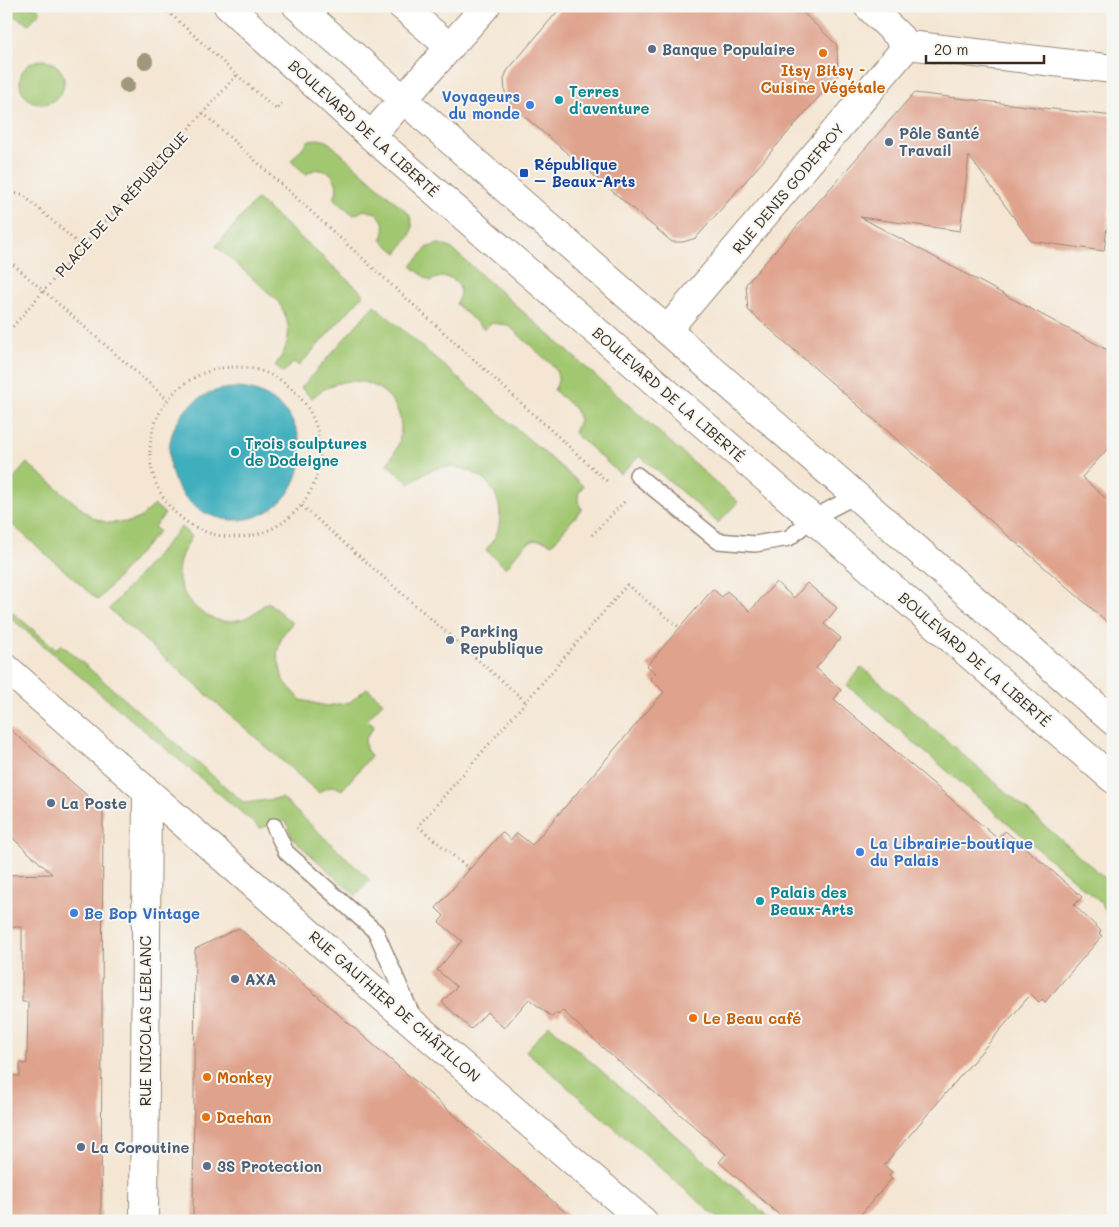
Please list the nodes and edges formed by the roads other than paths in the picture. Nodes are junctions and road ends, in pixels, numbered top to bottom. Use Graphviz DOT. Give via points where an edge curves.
graph roads {
  1 [pos="228,6"];
  2 [pos="297,6"];
  3 [pos="402,6"];
  4 [pos="486,6"];
  5 [pos="868,6"];
  6 [pos="438,37"];
  7 [pos="908,44"];
  8 [pos="1113,69"];
  9 [pos="403,99"];
  10 [pos="371,136"];
  11 [pos="667,330"];
  12 [pos="637,474"];
  13 [pos="857,495"];
  14 [pos="813,518"];
  15 [pos="6,668"];
  16 [pos="1113,721"];
  17 [pos="1113,779"];
  18 [pos="147,792"];
  19 [pos="274,826"];
  20 [pos="415,1023"];
  21 [pos="144,1221"];
  22 [pos="643,1221"];
  1 -- 10 [label="main road, BOULEVARD DE LA LIBERTÉ"];
  2 -- 9 [label="main road"];
  3 -- 6 [label="main road"];
  4 -- 9 [label="main road"];
  5 -- 7 [label="main road"];
  7 -- 8 [label="main road"];
  7 -- 11 [label="main road, RUE DENIS GODEFROY"];
  9 -- 10 [label="main road"];
  9 -- 11 [label="main road"];
  10 -- 14 [label="main road, BOULEVARD DE LA LIBERTÉ"];
  11 -- 13 [label="main road"];
  12 -- 14 [label="lane" via="718,541 755,544 788,538"];
  13 -- 14 [label="lane"];
  13 -- 16 [label="main road"];
  14 -- 17 [label="main road, BOULEVARD DE LA LIBERTÉ"];
  15 -- 18 [label="main road"];
  18 -- 20 [label="main road, RUE GAUTHIER DE CHÂTILLON"];
  18 -- 21 [label="main road, RUE NICOLAS LEBLANC"];
  19 -- 20 [label="lane" via="286,852 376,932"];
  20 -- 22 [label="main road, RUE GAUTHIER DE CHÂTILLON"];
}
